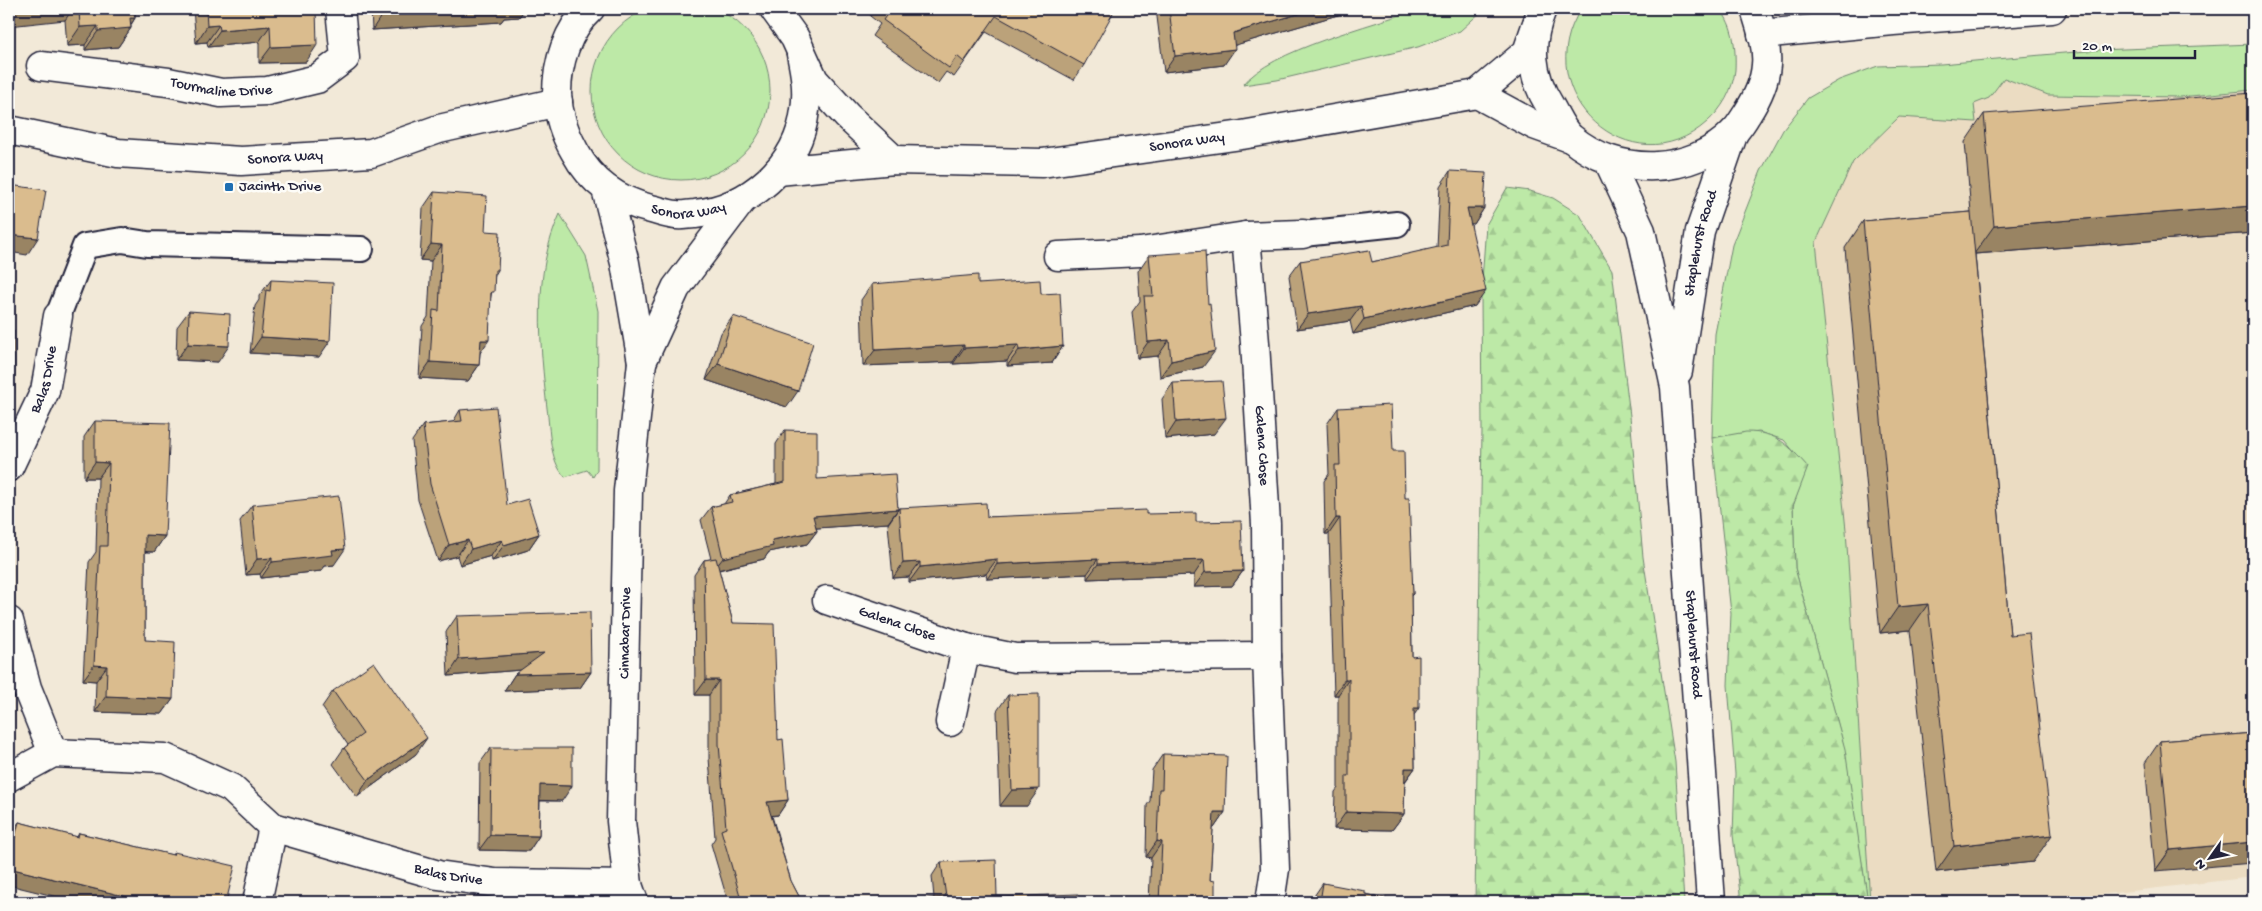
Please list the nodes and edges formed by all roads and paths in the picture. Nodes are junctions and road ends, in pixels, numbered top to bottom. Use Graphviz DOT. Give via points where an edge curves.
graph roads {
  1 [pos="340,9"];
  2 [pos="590,9"];
  3 [pos="774,9"];
  4 [pos="796,9"];
  5 [pos="2052,9"];
  6 [pos="1539,15"];
  7 [pos="1759,22"];
  8 [pos="798,46"];
  9 [pos="41,66"];
  10 [pos="1478,94"];
  11 [pos="558,102"];
  12 [pos="9,130"];
  13 [pos="1734,132"];
  14 [pos="1570,138"];
  15 [pos="894,160"];
  16 [pos="1608,160"];
  17 [pos="778,171"];
  18 [pos="606,189"];
  19 [pos="742,200"];
  20 [pos="1397,224"];
  21 [pos="1302,234"];
  22 [pos="1246,236"];
  23 [pos="361,250"];
  24 [pos="1058,256"];
  25 [pos="58,316"];
  26 [pos="642,362"];
  27 [pos="1675,388"];
  28 [pos="9,467"];
  29 [pos="827,600"];
  30 [pos="9,621"];
  31 [pos="966,648"];
  32 [pos="1267,656"];
  33 [pos="950,722"];
  34 [pos="53,753"];
  35 [pos="9,777"];
  36 [pos="273,827"];
  37 [pos="631,894"];
  38 [pos="257,902"];
  39 [pos="1270,902"];
  40 [pos="1711,902"];
  1 -- 9 [label="street, Tourmaline Drive" via="345,58 316,79 267,90 221,93 168,82"];
  2 -- 11 [label="street, Sonora Way" via="579,19 564,48 557,82"];
  3 -- 8 [label="street, Sonora Way"];
  4 -- 8 [label="street"];
  5 -- 7 [label="street"];
  6 -- 10 [label="street" via="1527,52"];
  6 -- 14 [label="street" via="1531,55 1543,95"];
  7 -- 13 [label="street" via="1766,64 1756,101"];
  8 -- 15 [label="street, Sonora Way" via="814,80"];
  8 -- 17 [label="street, Sonora Way" via="807,82 805,112 794,146"];
  10 -- 14 [label="street" via="1534,125"];
  10 -- 15 [label="street, Sonora Way" via="1242,136 1042,163"];
  11 -- 12 [label="street, Sonora Way" via="439,129 371,153 240,161 118,153"];
  11 -- 18 [label="street, Sonora Way" via="566,138 582,165"];
  13 -- 16 [label="street" via="1707,153 1675,165 1641,167"];
  13 -- 27 [label="street, Staplehurst Road" via="1700,231"];
  14 -- 16 [label="street"];
  15 -- 17 [label="street, Sonora Way"];
  16 -- 27 [label="street, Staplehurst Road" via="1641,231"];
  17 -- 19 [label="street, Sonora Way"];
  18 -- 19 [label="street, Sonora Way" via="632,204 678,216 711,212"];
  18 -- 26 [label="street, Cinnabar Drive" via="625,263"];
  19 -- 26 [label="street, Cinnabar Drive" via="676,288"];
  20 -- 21 [label="lane"];
  21 -- 22 [label="street"];
  22 -- 24 [label="street" via="1140,252"];
  22 -- 32 [label="street, Galena Close" via="1266,524"];
  23 -- 25 [label="lane" via="148,244 122,240 85,246"];
  25 -- 28 [label="street, Balas Drive" via="45,391"];
  26 -- 37 [label="street, Cinnabar Drive" via="628,491 620,821"];
  27 -- 40 [label="street, Staplehurst Road"];
  29 -- 31 [label="street, Galena Close"];
  30 -- 34 [label="street" via="27,688"];
  31 -- 32 [label="street, Galena Close" via="1015,658"];
  31 -- 33 [label="street"];
  32 -- 39 [label="street, Galena Close" via="1275,869"];
  34 -- 35 [label="street"];
  34 -- 36 [label="street, Balas Drive" via="165,758 230,788"];
  36 -- 37 [label="street, Balas Drive" via="438,875"];
  36 -- 38 [label="street"];
}
